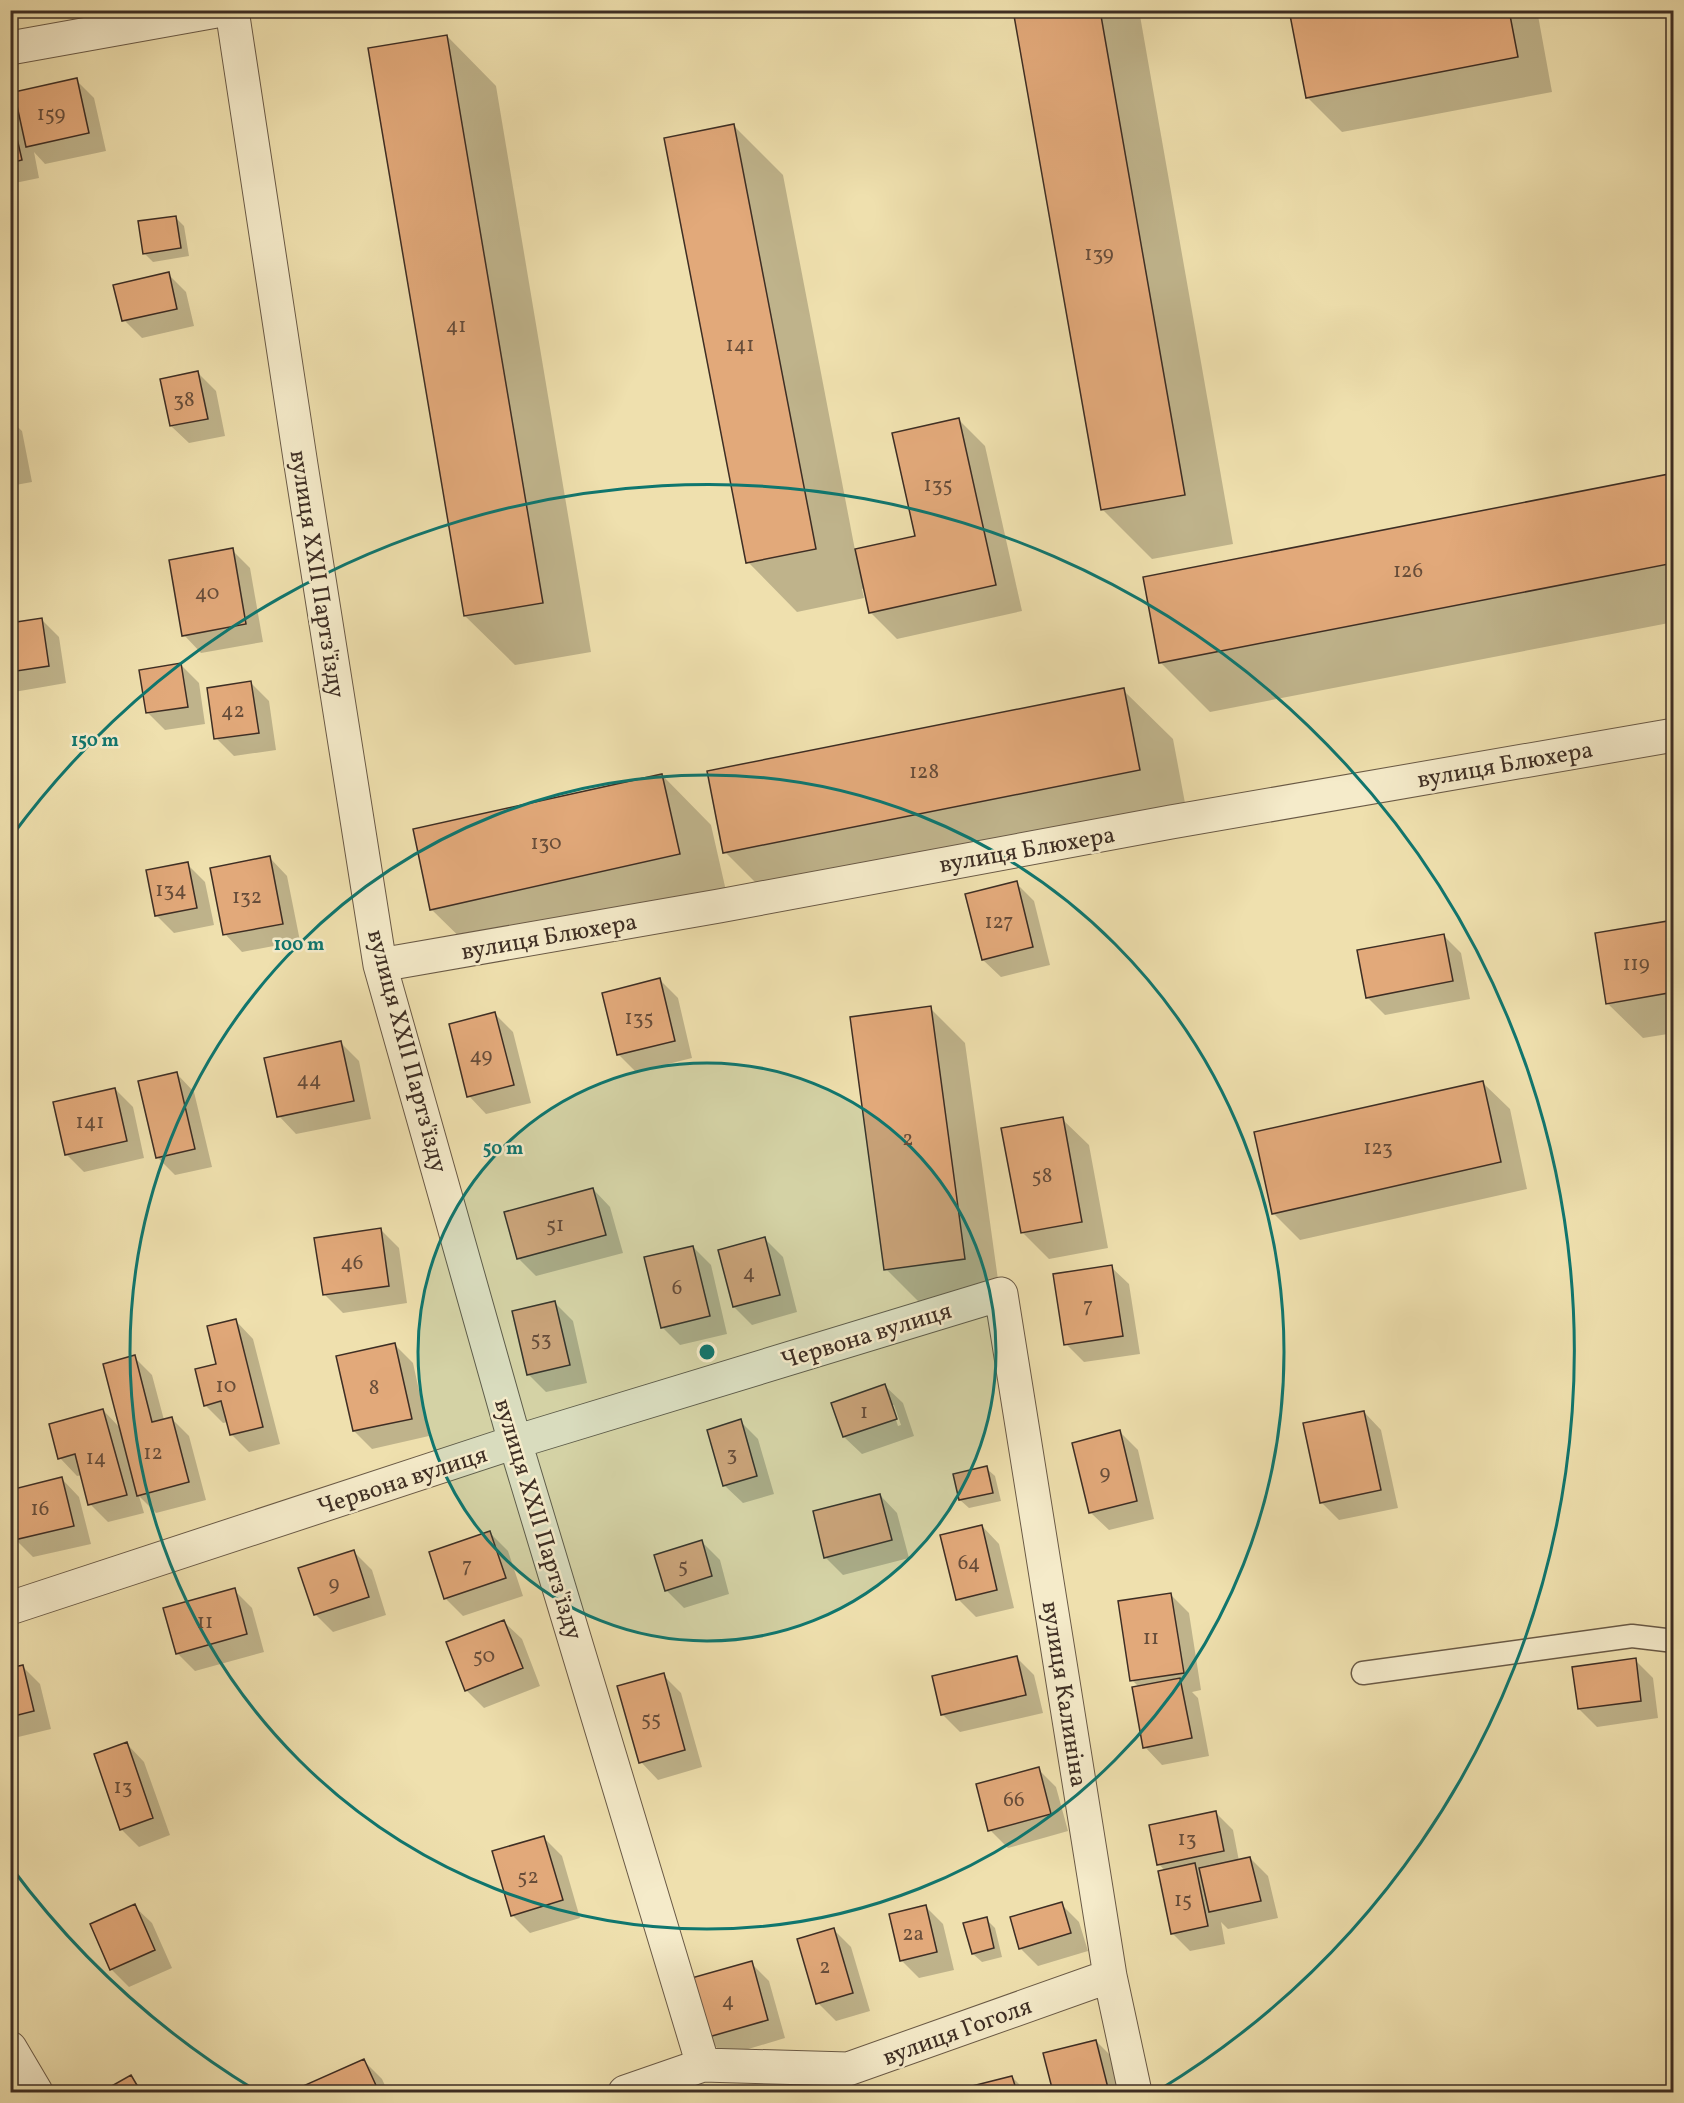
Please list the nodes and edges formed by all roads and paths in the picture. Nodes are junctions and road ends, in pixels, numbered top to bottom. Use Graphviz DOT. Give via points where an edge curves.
graph roads {
  1 [pos="222,10"];
  2 [pos="232,10"];
  3 [pos="10,48"];
  4 [pos="1674,735"];
  5 [pos="381,965"];
  6 [pos="1001,1294"];
  7 [pos="515,1442"];
  8 [pos="10,1608"];
  9 [pos="1674,1641"];
  10 [pos="1363,1673"];
  11 [pos="1110,1976"];
  12 [pos="10,2048"];
  13 [pos="703,2066"];
  14 [pos="36,2092"];
  15 [pos="625,2092"];
  16 [pos="1136,2092"];
  1 -- 3 [label="street"];
  2 -- 5 [label="street, вулиця XXII Партз'їзду"];
  4 -- 5 [label="street, вулиця Блюхера"];
  5 -- 7 [label="street, вулиця XXII Партз'їзду"];
  6 -- 7 [label="street, Червона вулиця"];
  6 -- 11 [label="street, вулиця Калиніна"];
  7 -- 8 [label="street, Червона вулиця"];
  7 -- 13 [label="street, вулиця XXII Партз'їзду"];
  9 -- 10 [label="lane" via="1632,1636"];
  11 -- 13 [label="street, вулиця Гоголя" via="848,2069"];
  11 -- 16 [label="street, вулиця Калиніна"];
  12 -- 14 [label="street"];
  13 -- 15 [label="street, вулиця Гоголя"];
}
